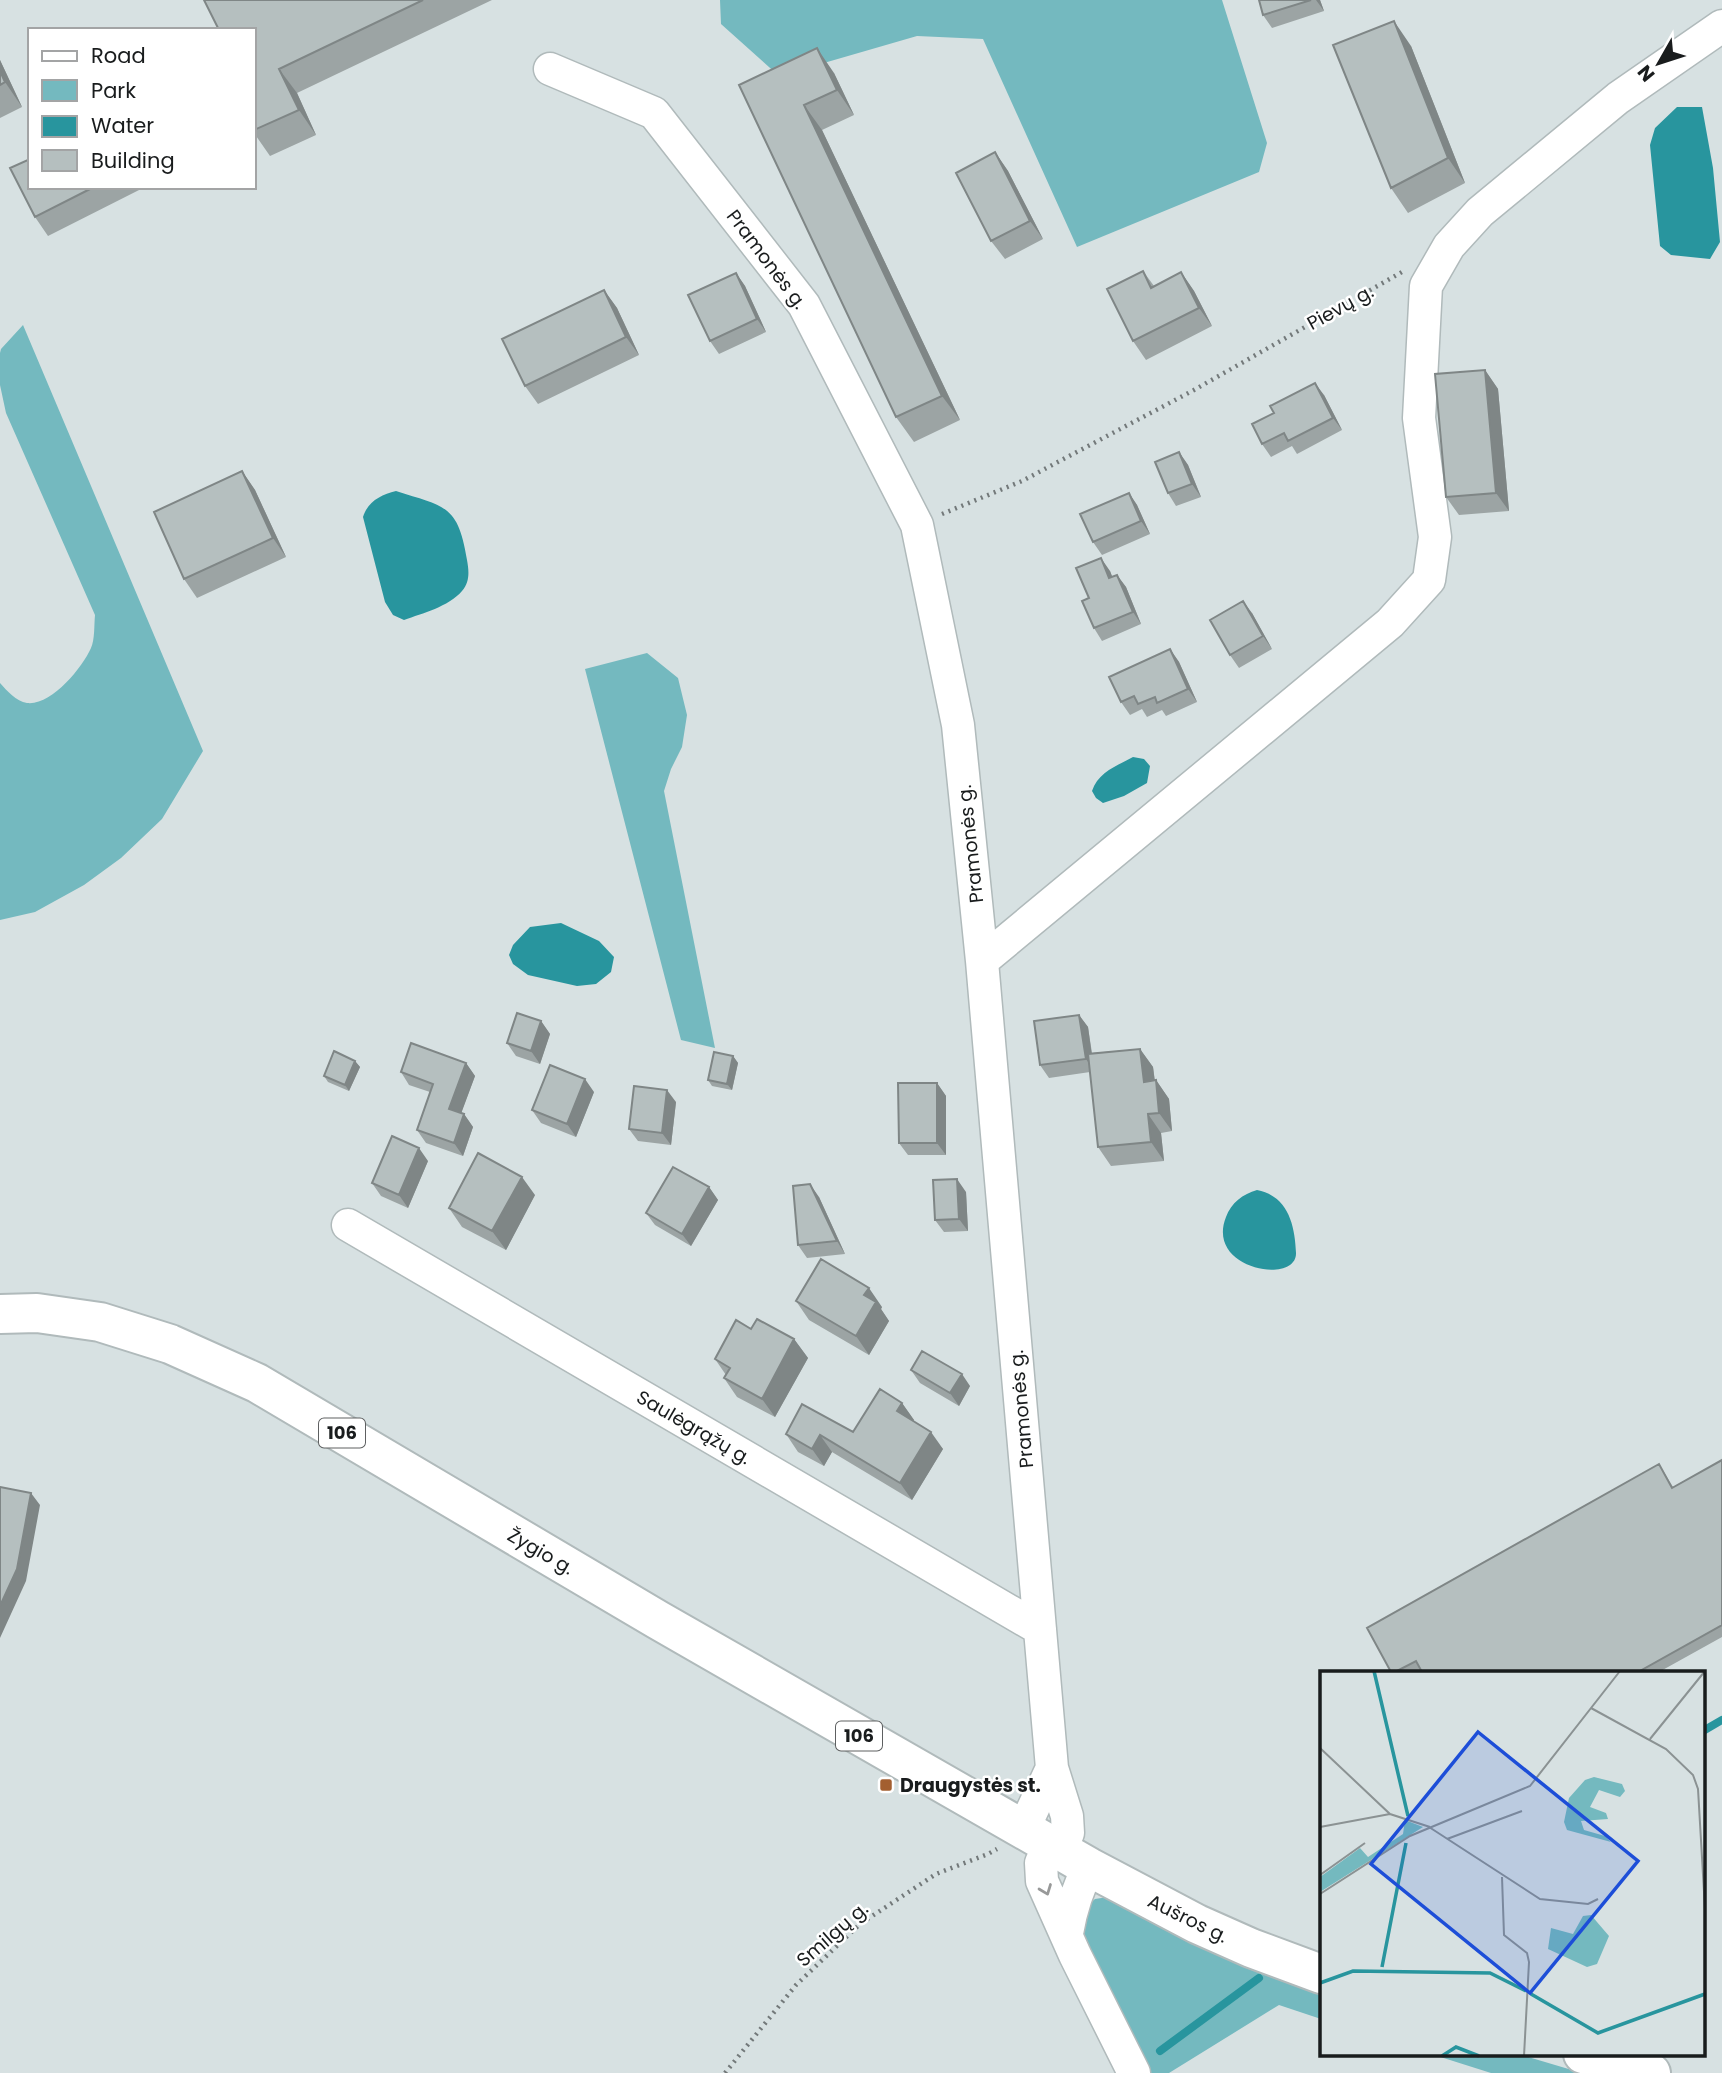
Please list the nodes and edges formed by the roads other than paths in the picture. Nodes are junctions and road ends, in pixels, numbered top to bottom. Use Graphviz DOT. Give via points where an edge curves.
graph roads {
  1 [pos="1722,26"];
  2 [pos="550,69"];
  3 [pos="982,961"];
  4 [pos="348,1225"];
  5 [pos="0,1314"];
  6 [pos="1040,1629"];
  7 [pos="1052,1768"];
  8 [pos="1055,1848"];
  9 [pos="1067,1933"];
  10 [pos="1320,1974"];
  11 [pos="1590,2056"];
  12 [pos="1134,2073"];
  13 [pos="1651,2073"];
  1 -- 3 [label="street" via="1618,98 1480,212 1449,246 1426,286 1419,418 1435,537 1429,580 1390,623"];
  2 -- 3 [label="street, Pramonės g." via="653,113 804,305 917,525 958,725"];
  3 -- 6 [label="street, Pramonės g."];
  4 -- 6 [label="street, Saulėgrąžų g."];
  5 -- 8 [label="main road, Žygio g. / 106" via="37,1313 100,1322 170,1345 257,1383"];
  6 -- 7 [label="street, Pramonės g."];
  7 -- 8 [label="street"];
  7 -- 8 [label="street, Pramonės g." via="1068,1833"];
  8 -- 9 [label="street" via="1077,1889"];
  8 -- 9 [label="street, one-way" via="1041,1863 1042,1881"];
  8 -- 10 [label="main road, Aušros g. / 106" via="1197,1924"];
  9 -- 12 [label="street"];
  11 -- 13 [label="main road"];
}
